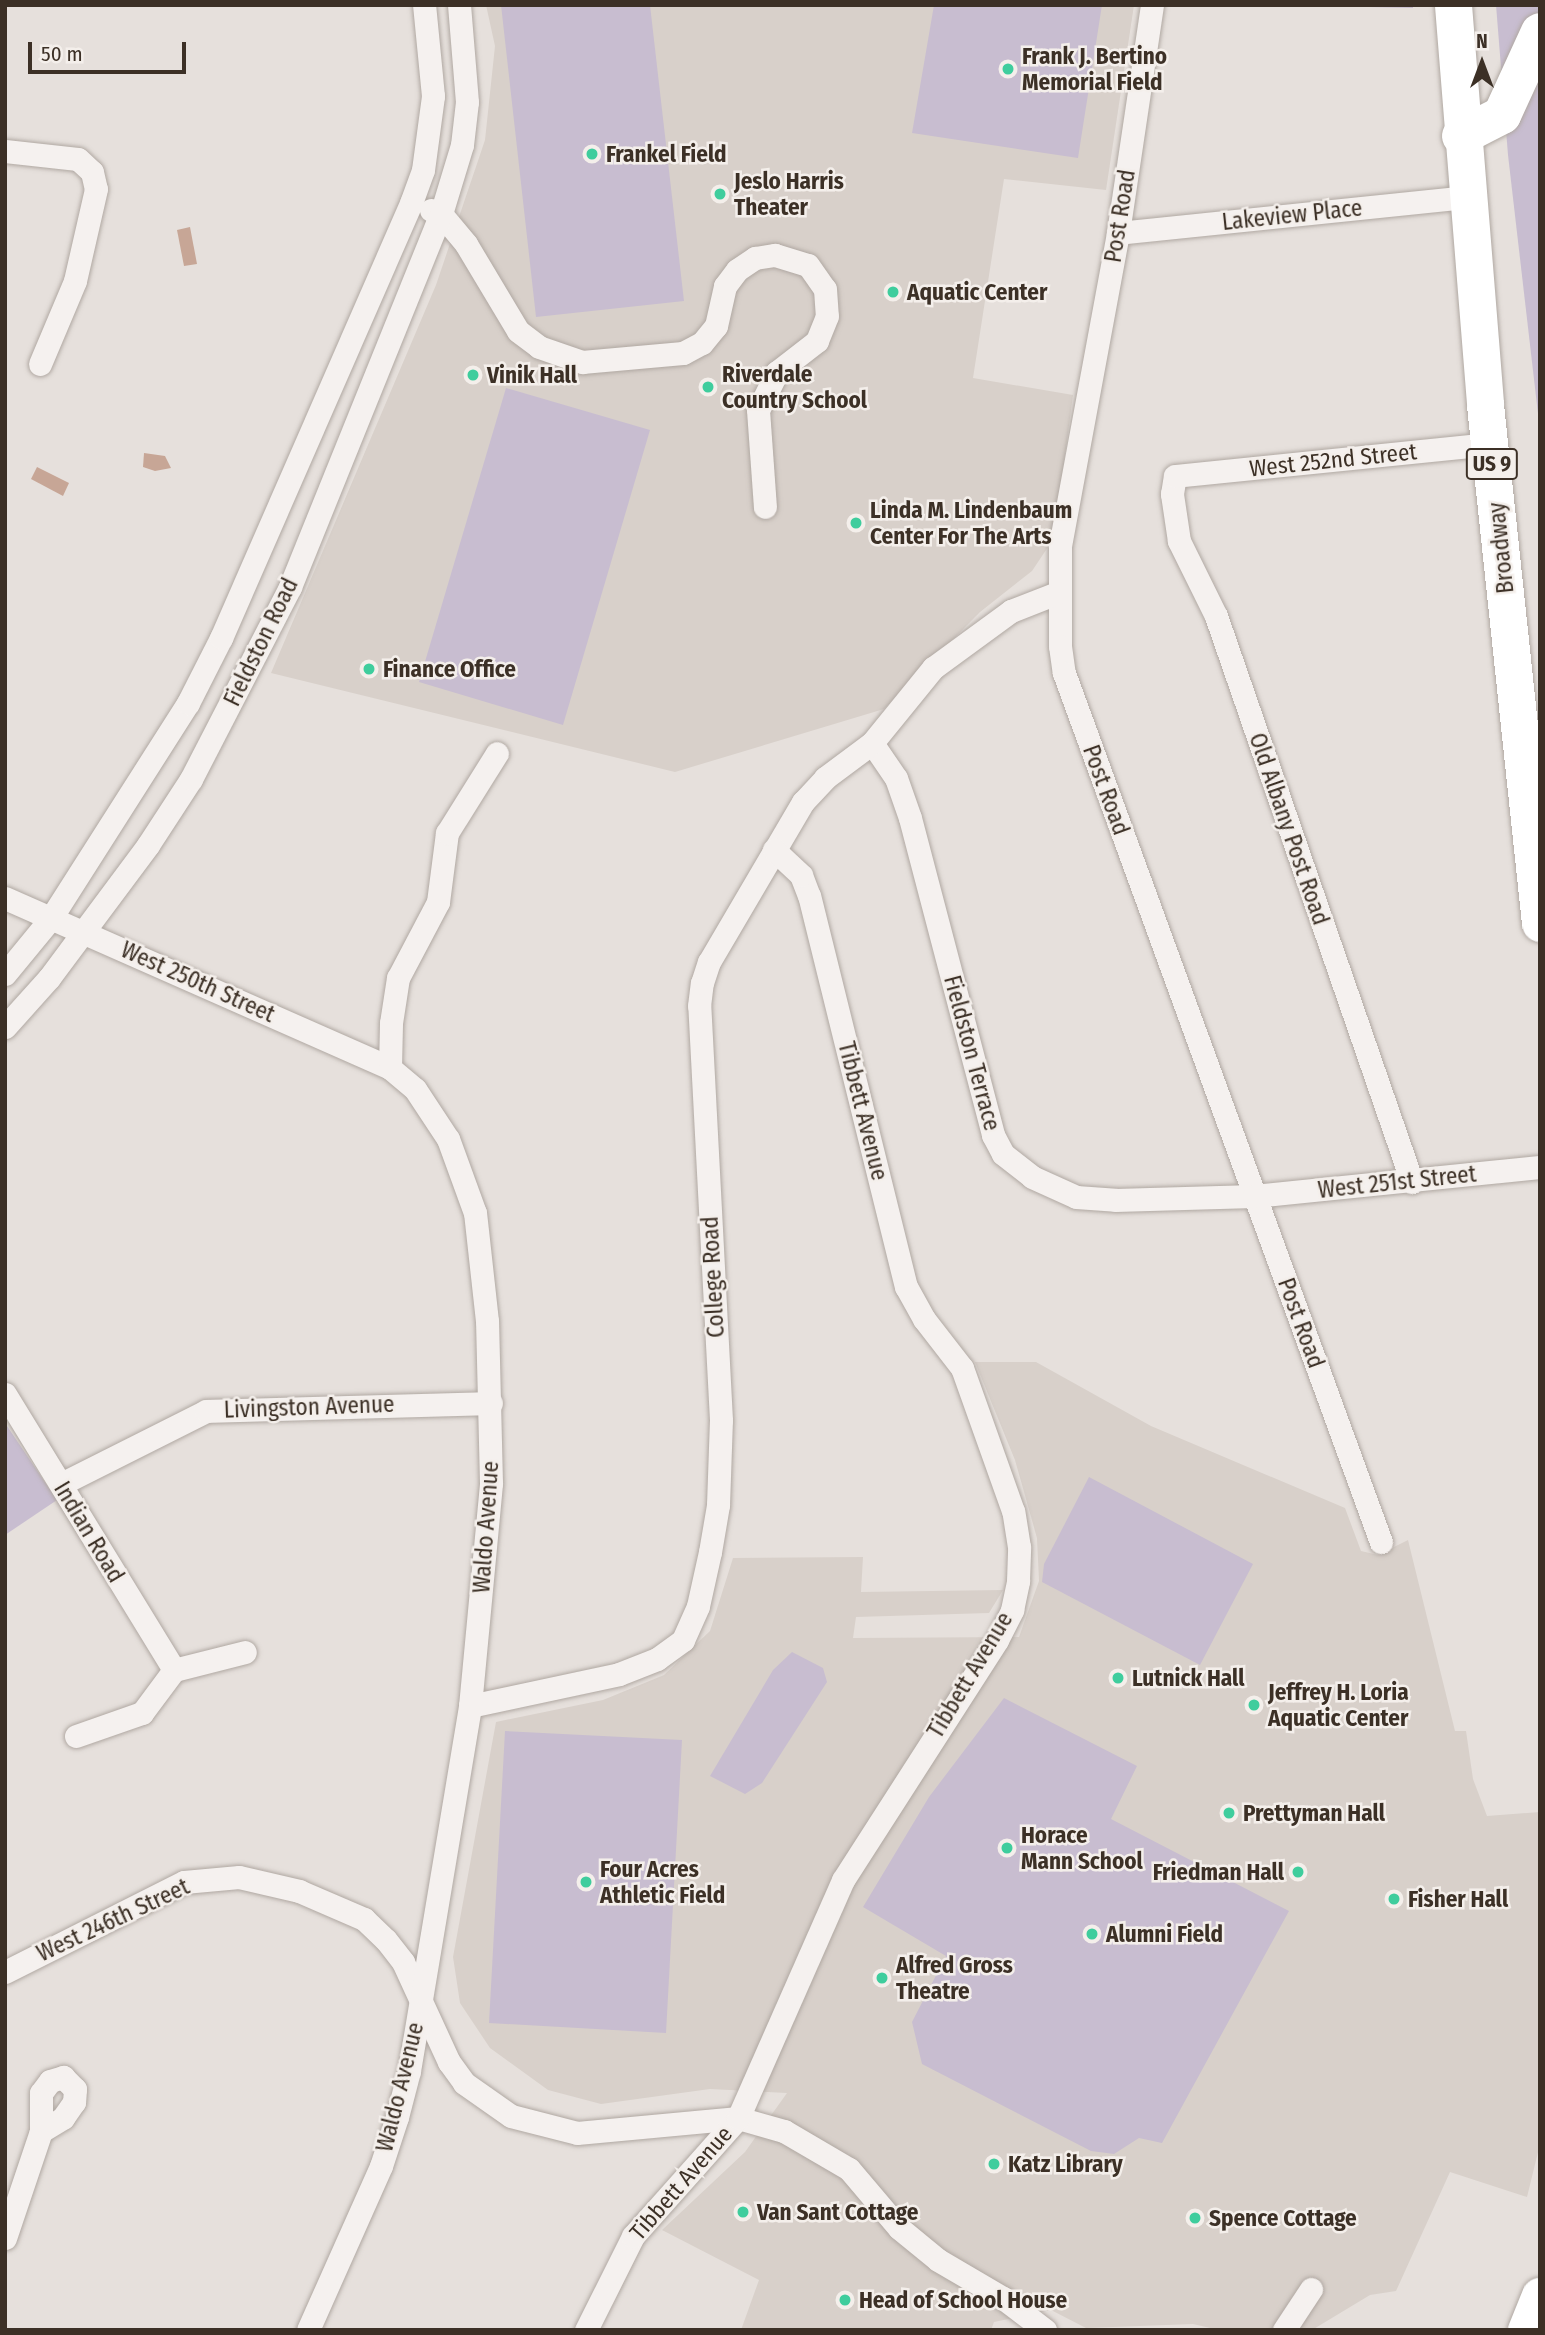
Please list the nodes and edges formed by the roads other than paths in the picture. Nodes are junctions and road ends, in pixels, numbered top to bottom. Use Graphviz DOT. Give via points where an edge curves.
graph roads {
  1 [pos="424,5"];
  2 [pos="459,5"];
  3 [pos="1152,5"];
  4 [pos="1453,5"];
  5 [pos="1540,32"];
  6 [pos="1461,136"];
  7 [pos="5,151"];
  8 [pos="1466,197"];
  9 [pos="411,203"];
  10 [pos="441,214"];
  11 [pos="1118,233"];
  12 [pos="40,364"];
  13 [pos="1490,444"];
  14 [pos="1175,476"];
  15 [pos="765,507"];
  16 [pos="1057,593"];
  17 [pos="872,743"];
  18 [pos="497,753"];
  19 [pos="774,850"];
  20 [pos="5,898"];
  21 [pos="51,918"];
  22 [pos="1540,923"];
  23 [pos="83,932"];
  24 [pos="5,974"];
  25 [pos="5,1027"];
  26 [pos="390,1068"];
  27 [pos="1540,1167"];
  28 [pos="1412,1182"];
  29 [pos="1254,1196"];
  30 [pos="5,1394"];
  31 [pos="491,1403"];
  32 [pos="61,1484"];
  33 [pos="1381,1542"];
  34 [pos="245,1652"];
  35 [pos="174,1670"];
  36 [pos="470,1706"];
  37 [pos="76,1736"];
  38 [pos="5,1972"];
  39 [pos="421,1998"];
  40 [pos="738,2118"];
  41 [pos="41,2131"];
  42 [pos="5,2238"];
  43 [pos="1311,2289"];
  44 [pos="1540,2296"];
  45 [pos="1021,2323"];
  46 [pos="308,2330"];
  47 [pos="586,2330"];
  48 [pos="1045,2330"];
  49 [pos="1284,2330"];
  50 [pos="1526,2330"];
  1 -- 9 [label="street, Fieldston Road" via="433,96 426,158"];
  2 -- 10 [label="street, Fieldston Road" via="467,102 462,145"];
  3 -- 11 [label="street, Post Road"];
  4 -- 6 [label="main road, Broadway / US 9"];
  5 -- 6 [label="highway" via="1502,115"];
  6 -- 8 [label="main road, Broadway / US 9"];
  7 -- 12 [label="street" via="78,159 92,172 96,190 75,281"];
  8 -- 11 [label="street, Lakeview Place"];
  8 -- 13 [label="main road, Broadway / US 9"];
  9 -- 10 [label="street"];
  9 -- 21 [label="street, Fieldston Road" via="222,638 154,760"];
  10 -- 15 [label="street" via="466,244 518,331 539,346 582,362 683,353 702,343 716,326 725,286 737,270 755,258 775,255 808,265 825,289 827,316 817,341 776,372 758,410"];
  10 -- 23 [label="street, Fieldston Road" via="290,587 191,779"];
  11 -- 16 [label="street, Post Road" via="1060,547"];
  13 -- 14 [label="street, West 252nd Street"];
  13 -- 22 [label="main road, Broadway / US 9"];
  14 -- 28 [label="street, Old Albany Post Road" via="1173,505 1179,541 1216,616"];
  16 -- 17 [label="street" via="1011,611 933,668"];
  16 -- 29 [label="street, Post Road" via="1064,673"];
  17 -- 19 [label="street, College Road" via="810,794"];
  17 -- 29 [label="street, Fieldston Terrace" via="896,778 910,818 986,1116 1003,1154 1032,1177 1076,1197"];
  18 -- 26 [label="street" via="447,833 438,902 398,978"];
  19 -- 36 [label="street, College Road" via="709,962 699,1006 721,1420 718,1505 698,1606 683,1640 657,1659 619,1674"];
  19 -- 40 [label="street, Tibbett Avenue" via="801,875 809,895 906,1287 962,1368 1013,1511 1019,1547 1012,1610 843,1880"];
  20 -- 21 [label="street, West 250th Street"];
  21 -- 23 [label="street, West 250th Street"];
  21 -- 24 [label="street, Fieldston Road"];
  23 -- 25 [label="street, Fieldston Road"];
  23 -- 26 [label="street, West 250th Street"];
  26 -- 31 [label="street, Waldo Avenue" via="415,1089 448,1139 475,1213"];
  27 -- 28 [label="street, West 251st Street"];
  28 -- 29 [label="street, West 251st Street"];
  29 -- 33 [label="street, Post Road"];
  30 -- 32 [label="street, Indian Road"];
  31 -- 32 [label="street, Livingston Avenue" via="206,1411"];
  31 -- 36 [label="street, Waldo Avenue" via="489,1508"];
  32 -- 35 [label="street, Indian Road"];
  34 -- 35 [label="street"];
  35 -- 37 [label="street" via="142,1713"];
  36 -- 39 [label="street, Waldo Avenue"];
  38 -- 39 [label="street, West 246th Street" via="184,1882 239,1877 299,1891 364,1919 403,1962"];
  39 -- 40 [label="street, West 246th Street" via="449,2062 464,2083 511,2116 576,2133"];
  39 -- 46 [label="street, Waldo Avenue" via="409,2071 380,2166"];
  40 -- 45 [label="street, West 246th Street" via="784,2131 849,2169 922,2248 1003,2298"];
  40 -- 47 [label="street, Tibbett Avenue" via="633,2236"];
  41 -- 42 [label="street"];
  43 -- 49 [label="street"];
  44 -- 50 [label="main road"];
  45 -- 48 [label="street, West 246th Street"];
}
